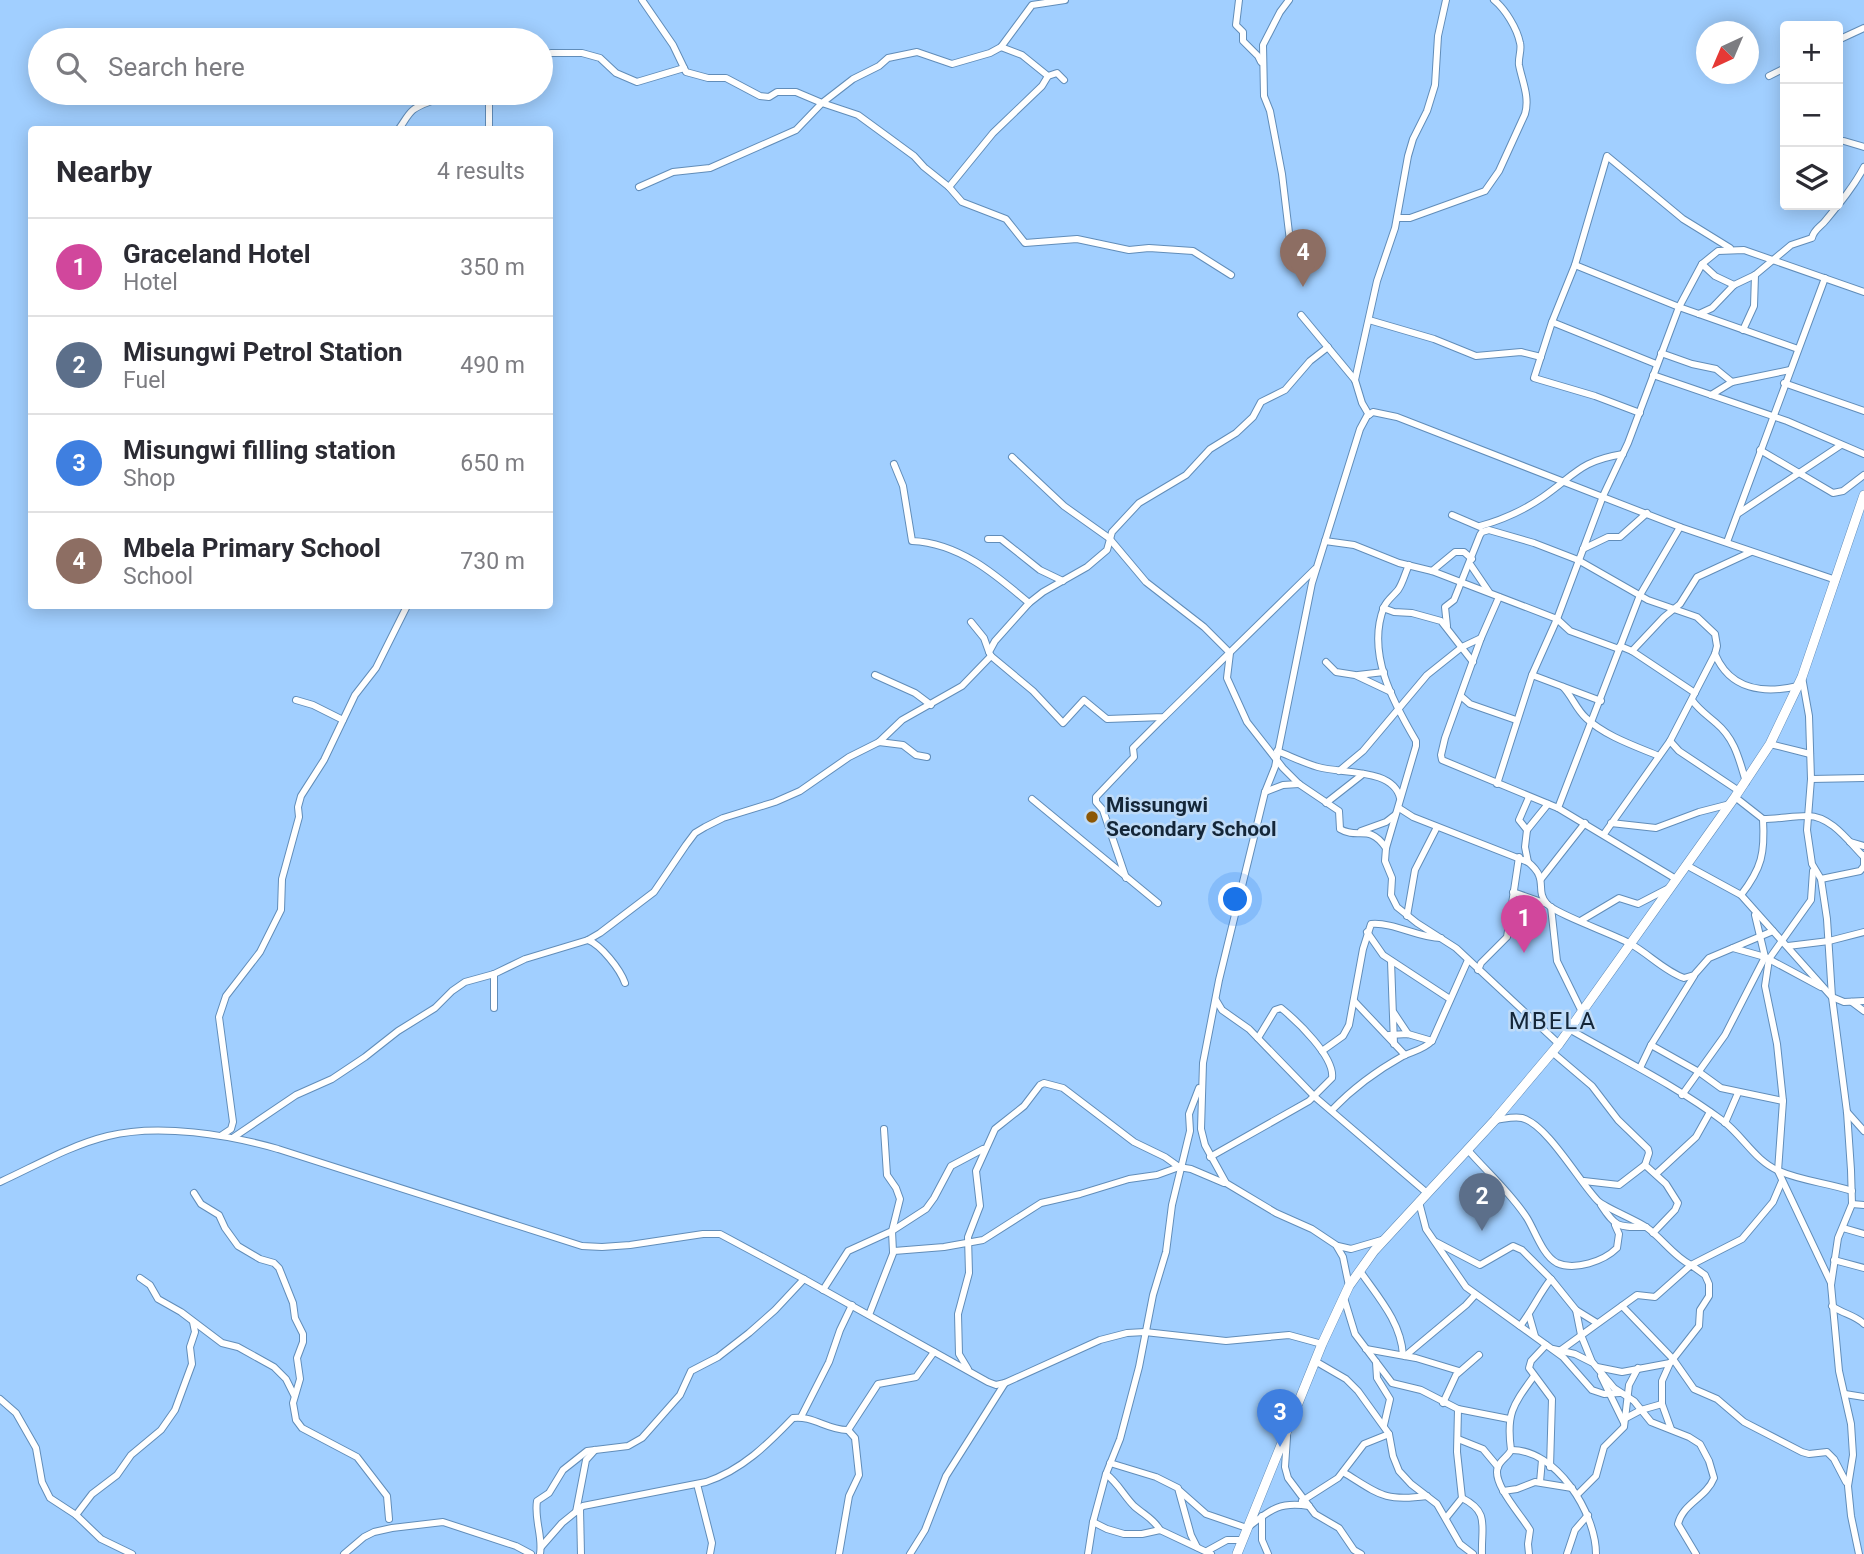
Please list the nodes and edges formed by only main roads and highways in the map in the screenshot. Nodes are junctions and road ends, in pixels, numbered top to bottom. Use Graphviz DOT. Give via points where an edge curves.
graph roads {
  1 [pos="1864,495"];
  2 [pos="1861,516"];
  3 [pos="1237,1554"];
  1 -- 2 [label="highway"];
  2 -- 3 [label="highway" via="1800,682 1770,744 1745,782 1559,1044 1385,1238 1349,1286"];
}
